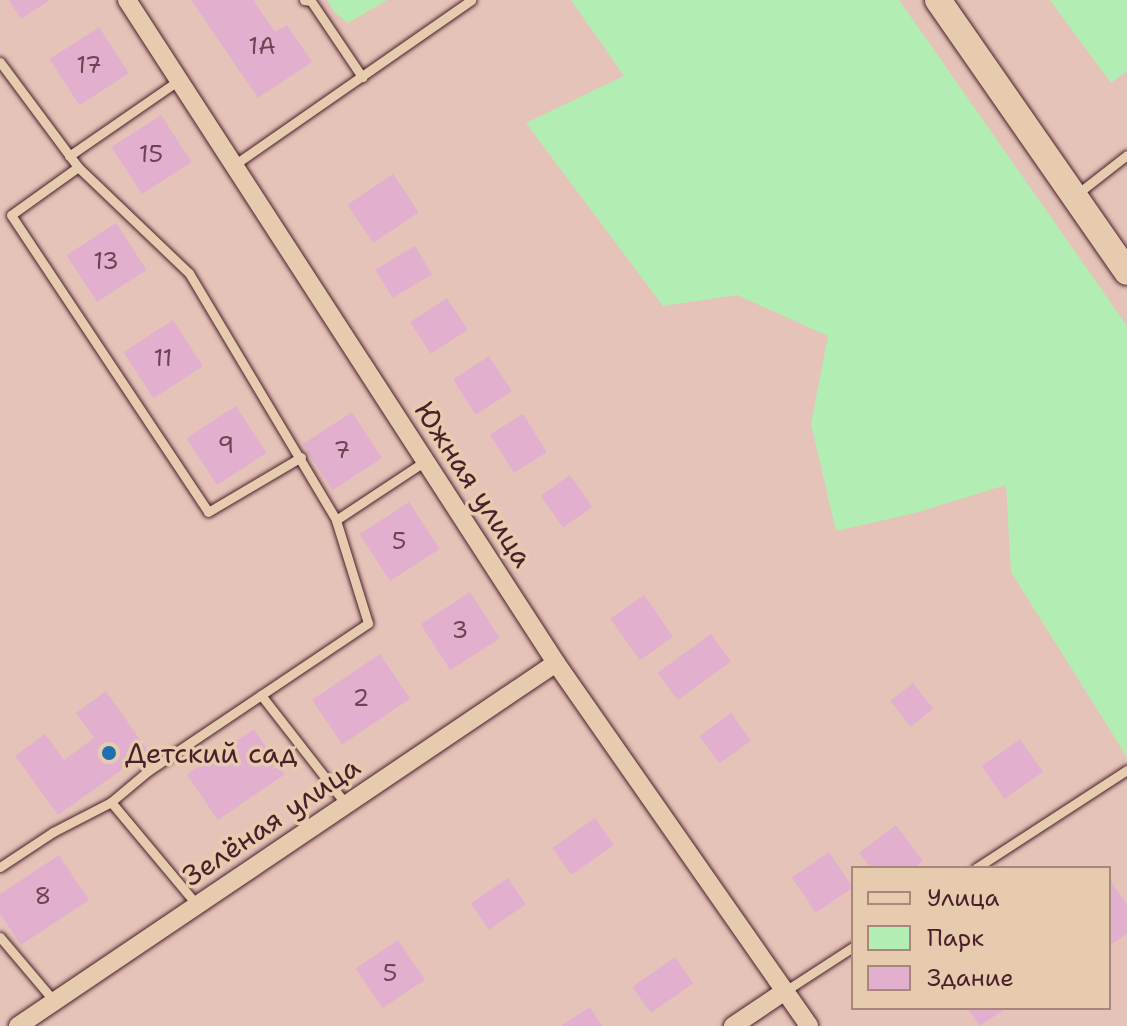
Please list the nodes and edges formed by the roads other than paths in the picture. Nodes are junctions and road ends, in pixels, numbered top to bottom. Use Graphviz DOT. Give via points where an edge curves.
graph roads {
  1 [pos="127,0"];
  2 [pos="304,0"];
  3 [pos="471,0"];
  4 [pos="938,0"];
  5 [pos="0,62"];
  6 [pos="362,77"];
  7 [pos="179,80"];
  8 [pos="1127,155"];
  9 [pos="69,156"];
  10 [pos="234,165"];
  11 [pos="78,167"];
  12 [pos="1074,196"];
  13 [pos="1127,272"];
  14 [pos="301,457"];
  15 [pos="425,461"];
  16 [pos="336,520"];
  17 [pos="556,663"];
  18 [pos="261,695"];
  19 [pos="1127,770"];
  20 [pos="111,802"];
  21 [pos="346,804"];
  22 [pos="979,866"];
  23 [pos="0,867"];
  24 [pos="197,905"];
  25 [pos="0,937"];
  26 [pos="851,948"];
  27 [pos="785,991"];
  28 [pos="54,1001"];
  29 [pos="18,1026"];
  30 [pos="733,1026"];
  31 [pos="809,1026"];
  1 -- 7 [label="street, Южная улица"];
  2 -- 6 [label="lane" via="311,1"];
  3 -- 6 [label="lane"];
  4 -- 12 [label="main road"];
  5 -- 9 [label="lane"];
  6 -- 10 [label="lane"];
  7 -- 9 [label="lane"];
  7 -- 10 [label="street, Южная улица"];
  8 -- 12 [label="lane"];
  9 -- 11 [label="lane"];
  10 -- 15 [label="street, Южная улица"];
  11 -- 14 [label="lane" via="189,273"];
  11 -- 14 [label="lane" via="11,215 208,512"];
  12 -- 13 [label="main road"];
  14 -- 16 [label="lane"];
  15 -- 16 [label="lane"];
  15 -- 17 [label="street, Южная улица"];
  16 -- 18 [label="lane" via="368,623"];
  17 -- 21 [label="street, Зелёная улица"];
  17 -- 27 [label="street, Южная улица"];
  18 -- 20 [label="lane"];
  18 -- 21 [label="lane"];
  19 -- 22 [label="lane"];
  20 -- 23 [label="lane"];
  20 -- 24 [label="lane"];
  21 -- 24 [label="street, Зелёная улица"];
  24 -- 28 [label="street, Зелёная улица"];
  25 -- 28 [label="lane"];
  26 -- 27 [label="lane"];
  27 -- 30 [label="street"];
  27 -- 31 [label="street, Южная улица"];
  28 -- 29 [label="street, Зелёная улица"];
}
